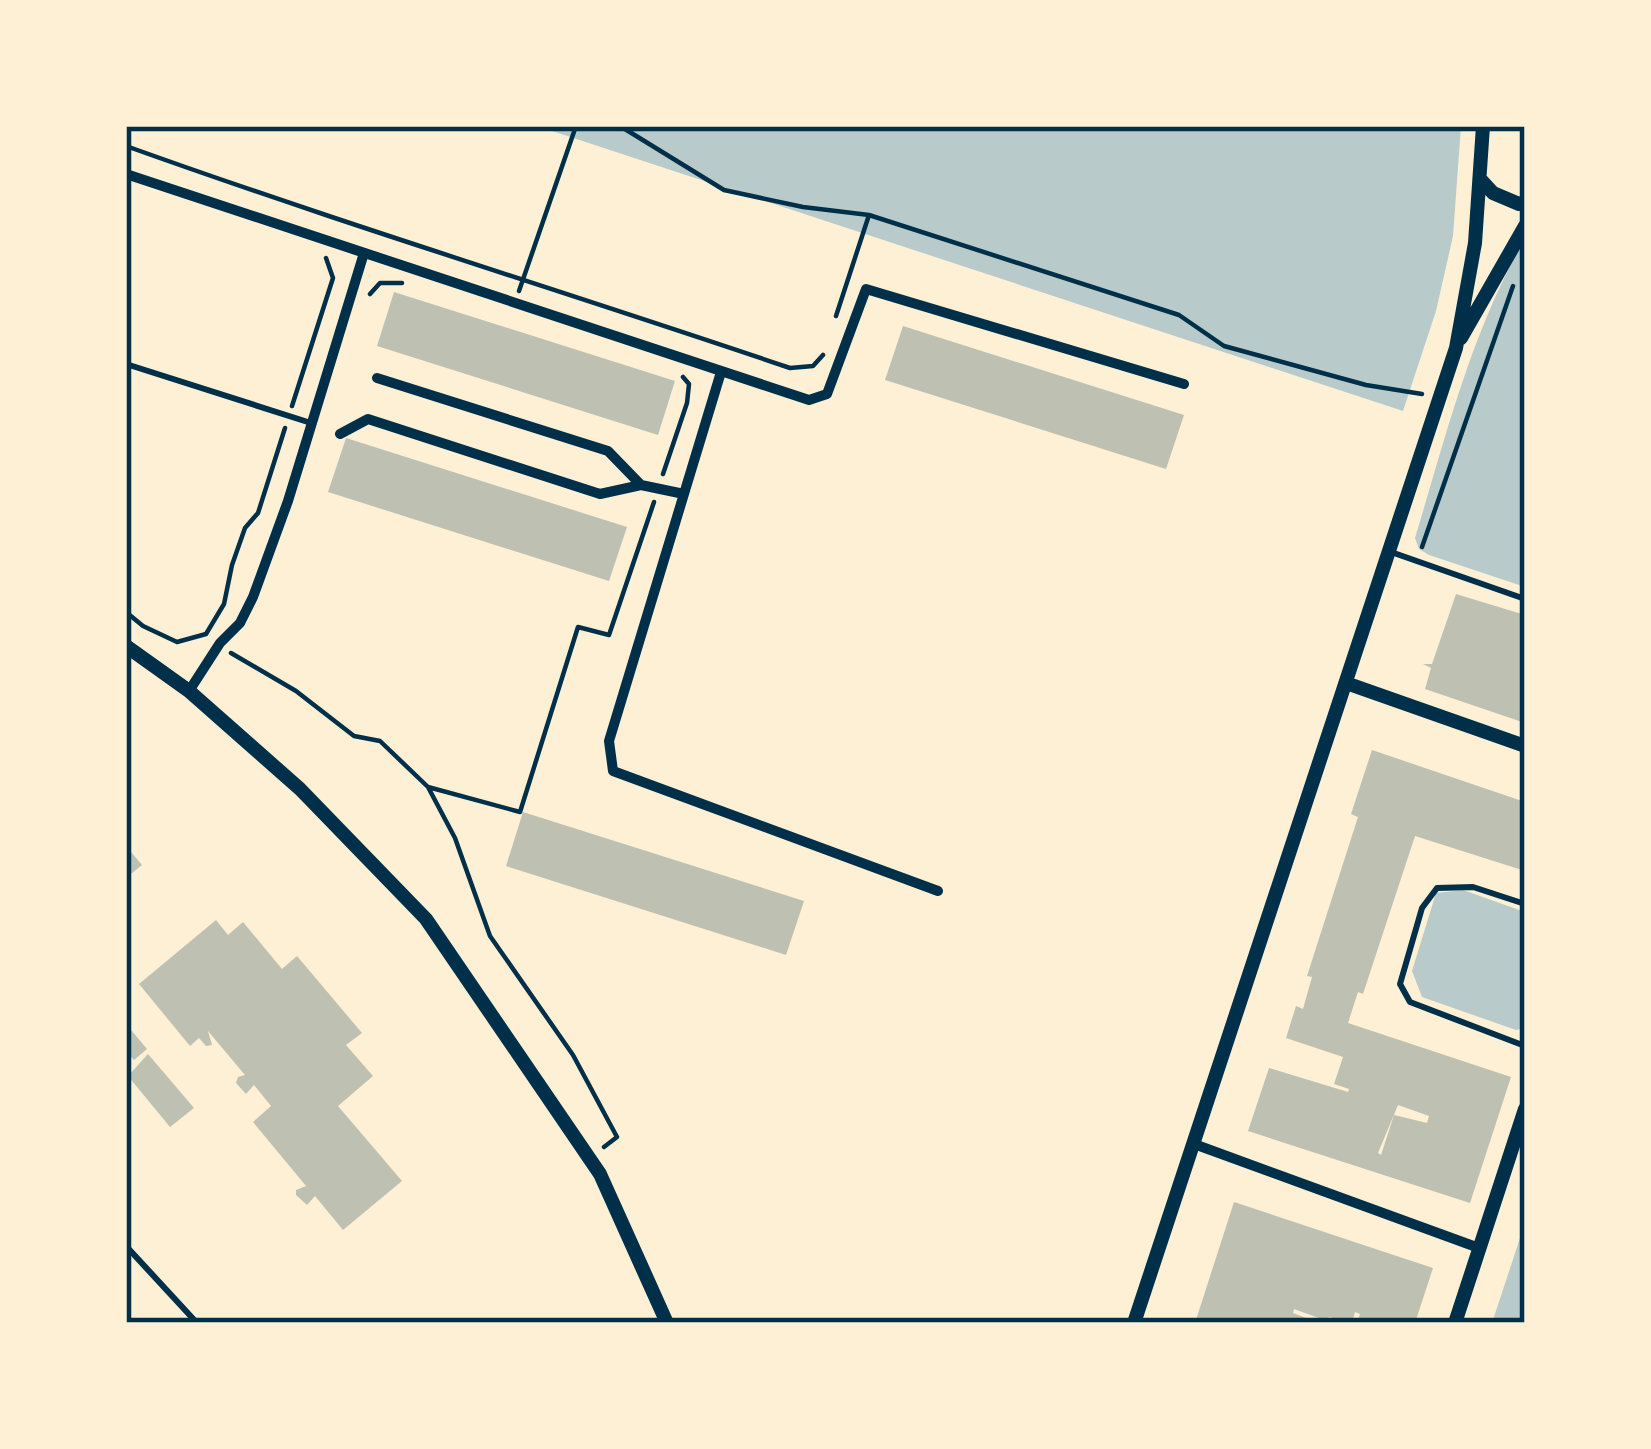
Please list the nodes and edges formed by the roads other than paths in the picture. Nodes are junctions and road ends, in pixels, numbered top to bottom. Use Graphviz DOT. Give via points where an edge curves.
graph roads {
  1 [pos="1483,126"];
  2 [pos="126,174"];
  3 [pos="1481,180"];
  4 [pos="1525,202"];
  5 [pos="1525,226"];
  6 [pos="364,253"];
  7 [pos="1456,348"];
  8 [pos="126,364"];
  9 [pos="721,372"];
  10 [pos="377,378"];
  11 [pos="1184,384"];
  12 [pos="312,424"];
  13 [pos="340,434"];
  14 [pos="640,484"];
  15 [pos="684,494"];
  16 [pos="1388,551"];
  17 [pos="1525,599"];
  18 [pos="126,646"];
  19 [pos="1346,683"];
  20 [pos="189,691"];
  21 [pos="1525,746"];
  22 [pos="938,891"];
  23 [pos="1525,904"];
  24 [pos="1525,1046"];
  25 [pos="1525,1109"];
  26 [pos="1194,1144"];
  27 [pos="126,1246"];
  28 [pos="1479,1248"];
  29 [pos="197,1323"];
  30 [pos="667,1323"];
  31 [pos="1134,1323"];
  32 [pos="1455,1323"];
  1 -- 3 [label="street"];
  2 -- 6 [label="street"];
  3 -- 4 [label="street" via="1493,193"];
  3 -- 7 [label="street"];
  5 -- 7 [label="street"];
  6 -- 9 [label="street"];
  6 -- 12 [label="street"];
  7 -- 16 [label="street"];
  8 -- 12 [label="lane"];
  9 -- 11 [label="street" via="809,400 827,394 866,289"];
  9 -- 15 [label="street"];
  10 -- 14 [label="street" via="608,451"];
  12 -- 20 [label="street" via="253,597"];
  13 -- 14 [label="street" via="368,419 600,494"];
  14 -- 15 [label="street"];
  15 -- 22 [label="street" via="609,741 613,771"];
  16 -- 17 [label="lane"];
  16 -- 19 [label="street"];
  18 -- 20 [label="street"];
  19 -- 21 [label="street"];
  19 -- 26 [label="street"];
  20 -- 30 [label="street" via="300,789 426,919 600,1174"];
  23 -- 24 [label="lane" via="1473,887 1437,888 1400,984 1410,1002"];
  25 -- 28 [label="street"];
  26 -- 28 [label="street"];
  26 -- 31 [label="street"];
  27 -- 29 [label="lane"];
  28 -- 32 [label="street"];
}
